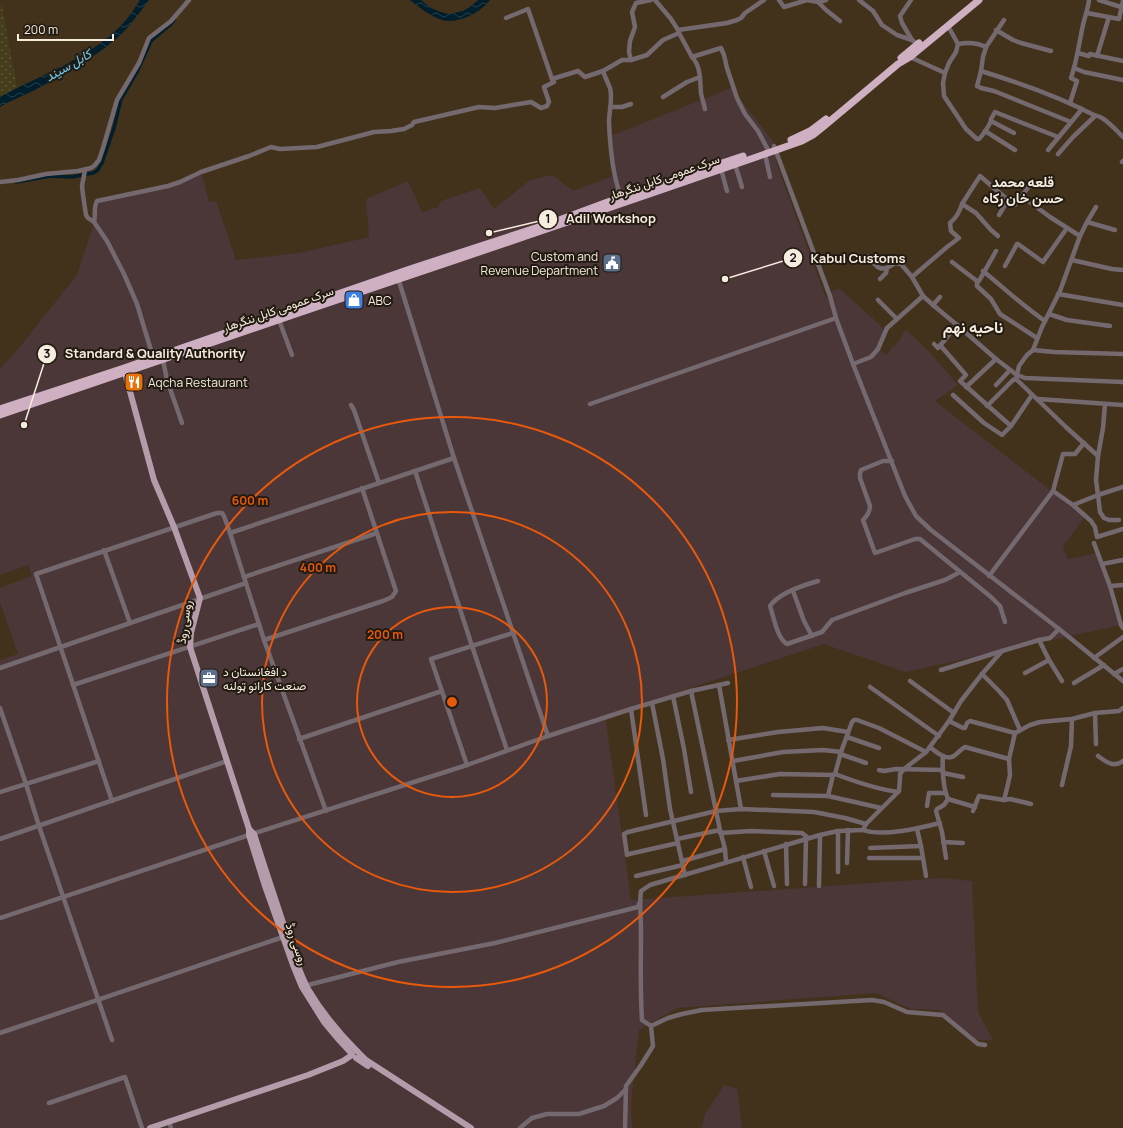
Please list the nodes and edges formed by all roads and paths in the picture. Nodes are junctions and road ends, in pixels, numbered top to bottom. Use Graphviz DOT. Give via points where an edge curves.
graph roads {
  1 [pos="189,0"];
  2 [pos="651,0"];
  3 [pos="656,0"];
  4 [pos="764,0"];
  5 [pos="778,0"];
  6 [pos="826,0"];
  7 [pos="859,0"];
  8 [pos="911,0"];
  9 [pos="972,0"];
  10 [pos="980,0"];
  11 [pos="1089,0"];
  12 [pos="1099,0"];
  13 [pos="1123,1"];
  14 [pos="818,2"];
  15 [pos="1121,7"];
  16 [pos="1087,13"];
  17 [pos="1109,17"];
  18 [pos="506,18"];
  19 [pos="1004,20"];
  20 [pos="840,21"];
  21 [pos="948,26"];
  22 [pos="996,30"];
  23 [pos="679,32"];
  24 [pos="915,42"];
  25 [pos="958,44"];
  26 [pos="986,47"];
  27 [pos="1051,51"];
  28 [pos="1078,53"];
  29 [pos="1097,56"];
  30 [pos="692,57"];
  31 [pos="910,57"];
  32 [pos="631,60"];
  33 [pos="1123,61"];
  34 [pos="1074,68"];
  35 [pos="603,71"];
  36 [pos="981,71"];
  37 [pos="945,73"];
  38 [pos="700,77"];
  39 [pos="552,79"];
  40 [pos="1123,80"];
  41 [pos="663,97"];
  42 [pos="1070,103"];
  43 [pos="631,104"];
  44 [pos="610,107"];
  45 [pos="705,109"];
  46 [pos="1082,109"];
  47 [pos="1095,116"];
  48 [pos="991,121"];
  49 [pos="1071,122"];
  50 [pos="985,131"];
  51 [pos="1014,132"];
  52 [pos="1058,137"];
  53 [pos="1123,137"];
  54 [pos="771,149"];
  55 [pos="1015,150"];
  56 [pos="1048,150"];
  57 [pos="1058,154"];
  58 [pos="735,164"];
  59 [pos="721,169"];
  60 [pos="85,170"];
  61 [pos="770,177"];
  62 [pos="1033,181"];
  63 [pos="0,182"];
  64 [pos="742,186"];
  65 [pos="727,191"];
  66 [pos="621,197"];
  67 [pos="1023,197"];
  68 [pos="1008,200"];
  69 [pos="962,204"];
  70 [pos="1096,207"];
  71 [pos="999,215"];
  72 [pos="92,221"];
  73 [pos="1087,222"];
  74 [pos="1067,228"];
  75 [pos="1115,230"];
  76 [pos="998,236"];
  77 [pos="1080,236"];
  78 [pos="996,251"];
  79 [pos="868,256"];
  80 [pos="1072,260"];
  81 [pos="952,262"];
  82 [pos="1005,266"];
  83 [pos="887,268"];
  84 [pos="1123,270"];
  85 [pos="984,271"];
  86 [pos="398,276"];
  87 [pos="912,277"];
  88 [pos="880,279"];
  89 [pos="977,281"];
  90 [pos="1058,294"];
  91 [pos="923,296"];
  92 [pos="940,297"];
  93 [pos="878,300"];
  94 [pos="933,305"];
  95 [pos="1123,305"];
  96 [pos="1049,314"];
  97 [pos="836,318"];
  98 [pos="897,319"];
  99 [pos="279,320"];
  100 [pos="1045,321"];
  101 [pos="957,325"];
  102 [pos="1110,326"];
  103 [pos="232,333"];
  104 [pos="1037,338"];
  105 [pos="934,344"];
  106 [pos="940,345"];
  107 [pos="1033,350"];
  108 [pos="1123,354"];
  109 [pos="292,355"];
  110 [pos="153,357"];
  111 [pos="996,359"];
  112 [pos="163,360"];
  113 [pos="853,364"];
  114 [pos="1010,370"];
  115 [pos="125,373"];
  116 [pos="1016,377"];
  117 [pos="1123,382"];
  118 [pos="996,385"];
  119 [pos="966,387"];
  120 [pos="953,395"];
  121 [pos="1032,395"];
  122 [pos="1038,399"];
  123 [pos="590,404"];
  124 [pos="1105,404"];
  125 [pos="351,405"];
  126 [pos="1123,405"];
  127 [pos="987,406"];
  128 [pos="0,409"];
  129 [pos="0,415"];
  130 [pos="182,422"];
  131 [pos="1011,426"];
  132 [pos="1084,443"];
  133 [pos="1098,456"];
  134 [pos="454,458"];
  135 [pos="892,461"];
  136 [pos="415,471"];
  137 [pos="380,483"];
  138 [pos="1123,487"];
  139 [pos="362,488"];
  140 [pos="1053,491"];
  141 [pos="1098,495"];
  142 [pos="1073,505"];
  143 [pos="1119,520"];
  144 [pos="174,526"];
  145 [pos="1123,530"];
  146 [pos="230,532"];
  147 [pos="377,533"];
  148 [pos="1094,543"];
  149 [pos="104,550"];
  150 [pos="1123,560"];
  151 [pos="1102,564"];
  152 [pos="960,572"];
  153 [pos="989,576"];
  154 [pos="244,577"];
  155 [pos="818,582"];
  156 [pos="246,583"];
  157 [pos="1123,585"];
  158 [pos="1110,586"];
  159 [pos="792,591"];
  160 [pos="200,598"];
  161 [pos="1005,622"];
  162 [pos="130,623"];
  163 [pos="259,624"];
  164 [pos="1123,628"];
  165 [pos="1059,629"];
  166 [pos="513,633"];
  167 [pos="812,636"];
  168 [pos="1123,638"];
  169 [pos="264,640"];
  170 [pos="1039,640"];
  171 [pos="472,646"];
  172 [pos="60,647"];
  173 [pos="190,647"];
  174 [pos="1002,651"];
  175 [pos="1094,658"];
  176 [pos="1049,660"];
  177 [pos="1104,665"];
  178 [pos="0,668"];
  179 [pos="1123,669"];
  180 [pos="941,670"];
  181 [pos="1025,673"];
  182 [pos="982,674"];
  183 [pos="1114,674"];
  184 [pos="910,681"];
  185 [pos="1062,681"];
  186 [pos="1123,682"];
  187 [pos="728,683"];
  188 [pos="1074,683"];
  189 [pos="73,684"];
  190 [pos="719,685"];
  191 [pos="870,687"];
  192 [pos="442,691"];
  193 [pos="691,691"];
  194 [pos="673,696"];
  195 [pos="652,703"];
  196 [pos="0,708"];
  197 [pos="1123,708"];
  198 [pos="631,709"];
  199 [pos="954,713"];
  200 [pos="1095,713"];
  201 [pos="1072,719"];
  202 [pos="949,721"];
  203 [pos="1020,730"];
  204 [pos="1015,733"];
  205 [pos="847,734"];
  206 [pos="548,736"];
  207 [pos="939,736"];
  208 [pos="299,739"];
  209 [pos="728,740"];
  210 [pos="1096,744"];
  211 [pos="930,747"];
  212 [pos="878,748"];
  213 [pos="507,750"];
  214 [pos="926,752"];
  215 [pos="841,753"];
  216 [pos="943,756"];
  217 [pos="1098,756"];
  218 [pos="1009,759"];
  219 [pos="99,761"];
  220 [pos="227,761"];
  221 [pos="733,761"];
  222 [pos="1123,761"];
  223 [pos="866,764"];
  224 [pos="467,765"];
  225 [pos="904,769"];
  226 [pos="879,770"];
  227 [pos="943,771"];
  228 [pos="834,774"];
  229 [pos="963,776"];
  230 [pos="736,781"];
  231 [pos="26,784"];
  232 [pos="1062,785"];
  233 [pos="0,792"];
  234 [pos="691,792"];
  235 [pos="898,792"];
  236 [pos="945,793"];
  237 [pos="773,795"];
  238 [pos="828,796"];
  239 [pos="948,799"];
  240 [pos="1004,800"];
  241 [pos="112,801"];
  242 [pos="1031,804"];
  243 [pos="927,806"];
  244 [pos="881,808"];
  245 [pos="741,810"];
  246 [pos="326,811"];
  247 [pos="716,811"];
  248 [pos="646,815"];
  249 [pos="673,822"];
  250 [pos="940,823"];
  251 [pos="866,824"];
  252 [pos="39,826"];
  253 [pos="917,829"];
  254 [pos="848,830"];
  255 [pos="863,830"];
  256 [pos="720,831"];
  257 [pos="838,831"];
  258 [pos="251,835"];
  259 [pos="820,835"];
  260 [pos="806,838"];
  261 [pos="0,839"];
  262 [pos="678,841"];
  263 [pos="943,842"];
  264 [pos="964,843"];
  265 [pos="786,844"];
  266 [pos="921,846"];
  267 [pos="870,848"];
  268 [pos="725,849"];
  269 [pos="764,851"];
  270 [pos="743,857"];
  271 [pos="869,858"];
  272 [pos="922,858"];
  273 [pos="946,858"];
  274 [pos="726,862"];
  275 [pos="683,863"];
  276 [pos="847,863"];
  277 [pos="838,872"];
  278 [pos="686,875"];
  279 [pos="636,876"];
  280 [pos="926,876"];
  281 [pos="787,884"];
  282 [pos="806,884"];
  283 [pos="774,886"];
  284 [pos="819,886"];
  285 [pos="751,887"];
  286 [pos="64,897"];
  287 [pos="640,904"];
  288 [pos="0,918"];
  289 [pos="283,937"];
  290 [pos="304,986"];
  291 [pos="98,1000"];
  292 [pos="651,1026"];
  293 [pos="0,1033"];
  294 [pos="112,1040"];
  295 [pos="985,1045"];
  296 [pos="355,1054"];
  297 [pos="626,1088"];
  298 [pos="49,1104"];
  299 [pos="169,1121"];
  300 [pos="142,1128"];
  301 [pos="150,1128"];
  302 [pos="171,1128"];
  303 [pos="463,1128"];
  304 [pos="471,1128"];
  305 [pos="520,1128"];
  306 [pos="625,1128"];
  1 -- 60 [label="street" via="171,21 149,38 139,63 117,100 99,160"];
  2 -- 32 [label="street" via="636,3 632,12 635,27 630,41"];
  3 -- 23 [label="street"];
  4 -- 23 [label="street" via="737,20"];
  5 -- 14 [label="street" via="784,7 807,0"];
  6 -- 14 [label="street"];
  7 -- 24 [label="street" via="873,11 882,25 897,36"];
  8 -- 24 [label="street" via="900,16"];
  9 -- 24 [label="highway, سرک عمومی کابل ننگرهار"];
  10 -- 21 [label="highway, سرک عمومی کابل ننگرهار"];
  11 -- 16 [label="street"];
  12 -- 15 [label="street"];
  13 -- 15 [label="street"];
  14 -- 20 [label="street"];
  15 -- 17 [label="street" via="1119,19"];
  16 -- 17 [label="street"];
  16 -- 28 [label="street"];
  17 -- 29 [label="street"];
  18 -- 39 [label="street" via="528,9"];
  19 -- 22 [label="street"];
  21 -- 25 [label="street"];
  21 -- 31 [label="highway, سرک عمومی کابل ننگرهار"];
  22 -- 26 [label="street"];
  22 -- 27 [label="street" via="1013,40"];
  23 -- 30 [label="street"];
  23 -- 32 [label="street" via="663,40 647,55"];
  24 -- 54 [label="highway, سرک عمومی کابل ننگرهار" via="810,131"];
  25 -- 26 [label="street" via="970,42"];
  25 -- 37 [label="street"];
  26 -- 36 [label="street"];
  28 -- 29 [label="street"];
  28 -- 34 [label="street"];
  29 -- 33 [label="street"];
  30 -- 38 [label="street" via="696,61"];
  30 -- 54 [label="street" via="721,48 737,98 745,114"];
  31 -- 37 [label="street"];
  31 -- 54 [label="highway, سرک عمومی کابل ننگرهار" via="898,64 813,135"];
  32 -- 35 [label="street" via="622,60"];
  34 -- 40 [label="street"];
  34 -- 42 [label="street" via="1071,78 1077,82"];
  35 -- 39 [label="street" via="585,78 578,71"];
  35 -- 44 [label="street" via="610,90"];
  36 -- 42 [label="street"];
  36 -- 49 [label="street" via="978,86 981,88"];
  37 -- 50 [label="street" via="944,96 966,129 979,139"];
  38 -- 41 [label="street"];
  38 -- 45 [label="street"];
  39 -- 72 [label="street" via="554,82 544,87 548,102 548,106 545,107 541,108 531,102 496,108 479,107 414,122 412,126 404,129 374,132 317,147 271,147 168,186 97,201 95,220"];
  42 -- 46 [label="street"];
  43 -- 44 [label="street"];
  44 -- 66 [label="street" via="610,142"];
  46 -- 47 [label="street"];
  46 -- 49 [label="street"];
  47 -- 53 [label="street" via="1102,118"];
  47 -- 57 [label="street"];
  48 -- 50 [label="street"];
  48 -- 51 [label="street"];
  48 -- 52 [label="street" via="995,112"];
  49 -- 52 [label="street"];
  50 -- 55 [label="street"];
  52 -- 56 [label="street"];
  54 -- 58 [label="highway, سرک عمومی کابل ننگرهار"];
  54 -- 61 [label="street"];
  54 -- 66 [label="highway, سرک عمومی کابل ننگرهار"];
  54 -- 97 [label="street" via="828,289"];
  58 -- 59 [label="highway, سرک عمومی کابل ننگرهار"];
  58 -- 64 [label="street"];
  59 -- 65 [label="street"];
  59 -- 86 [label="highway, سرک عمومی کابل ننگرهار" via="567,223"];
  60 -- 63 [label="street"];
  60 -- 72 [label="street" via="83,195 86,216"];
  62 -- 67 [label="street"];
  66 -- 86 [label="highway, سرک عمومی کابل ننگرهار"];
  67 -- 68 [label="street" via="1015,205"];
  67 -- 74 [label="street"];
  68 -- 69 [label="street" via="980,176"];
  68 -- 71 [label="street"];
  69 -- 76 [label="street" via="976,213"];
  69 -- 87 [label="street" via="955,219 950,223 951,231 959,238"];
  70 -- 73 [label="street"];
  72 -- 110 [label="street" via="108,241 129,286"];
  73 -- 75 [label="street"];
  73 -- 77 [label="street"];
  74 -- 77 [label="street"];
  74 -- 82 [label="street" via="1043,262 1017,244"];
  77 -- 80 [label="street"];
  78 -- 85 [label="street"];
  79 -- 83 [label="street" via="874,265"];
  80 -- 84 [label="street"];
  80 -- 90 [label="street"];
  81 -- 89 [label="street"];
  83 -- 87 [label="street" via="895,263 901,264"];
  83 -- 88 [label="street"];
  85 -- 89 [label="street"];
  85 -- 100 [label="street"];
  86 -- 99 [label="highway, سرک عمومی کابل ننگرهار"];
  86 -- 103 [label="highway, سرک عمومی کابل ننگرهار"];
  86 -- 134 [label="street"];
  87 -- 91 [label="street"];
  89 -- 104 [label="street" via="976,286 991,299 1000,314"];
  90 -- 95 [label="street"];
  90 -- 96 [label="street"];
  91 -- 94 [label="street"];
  91 -- 98 [label="street"];
  92 -- 94 [label="street"];
  93 -- 98 [label="street"];
  94 -- 101 [label="street"];
  96 -- 100 [label="street"];
  96 -- 102 [label="street" via="1067,320"];
  97 -- 113 [label="street"];
  97 -- 123 [label="street"];
  98 -- 113 [label="street" via="887,328 872,357"];
  99 -- 103 [label="highway, سرک عمومی کابل ننگرهار"];
  99 -- 109 [label="street"];
  100 -- 104 [label="street"];
  101 -- 106 [label="street"];
  101 -- 111 [label="street"];
  103 -- 110 [label="highway, سرک عمومی کابل ننگرهار"];
  103 -- 112 [label="highway, سرک عمومی کابل ننگرهار"];
  104 -- 107 [label="street"];
  105 -- 106 [label="street" via="938,348"];
  106 -- 119 [label="street" via="966,375 960,381"];
  107 -- 108 [label="street"];
  107 -- 116 [label="street" via="1019,366"];
  110 -- 128 [label="highway, سرک عمومی کابل ننگرهار"];
  111 -- 114 [label="street"];
  111 -- 119 [label="street"];
  112 -- 115 [label="highway, سرک عمومی کابل ننگرهار"];
  112 -- 130 [label="street" via="167,380"];
  113 -- 135 [label="street"];
  114 -- 116 [label="street"];
  114 -- 118 [label="street"];
  115 -- 129 [label="highway, سرک عمومی کابل ننگرهار"];
  115 -- 144 [label="main road, روسی روڈ" via="154,480"];
  116 -- 117 [label="street"];
  116 -- 121 [label="street"];
  116 -- 127 [label="street"];
  119 -- 127 [label="street"];
  120 -- 131 [label="street" via="999,434 1002,435"];
  121 -- 122 [label="street"];
  121 -- 131 [label="street"];
  122 -- 124 [label="street"];
  122 -- 132 [label="street"];
  124 -- 126 [label="street"];
  124 -- 133 [label="street"];
  125 -- 137 [label="street"];
  127 -- 131 [label="street"];
  132 -- 133 [label="street"];
  132 -- 140 [label="street" via="1075,454 1063,454"];
  133 -- 141 [label="street"];
  134 -- 136 [label="street"];
  134 -- 166 [label="street"];
  135 -- 152 [label="street" via="883,461 861,470 860,473 870,506 863,520 875,553 920,539"];
  135 -- 153 [label="street" via="905,496 916,516"];
  136 -- 137 [label="street"];
  136 -- 171 [label="street"];
  137 -- 139 [label="street"];
  138 -- 141 [label="street"];
  139 -- 146 [label="street"];
  139 -- 147 [label="street"];
  140 -- 142 [label="street"];
  140 -- 153 [label="street"];
  141 -- 142 [label="street"];
  141 -- 143 [label="street" via="1100,512 1104,518"];
  142 -- 145 [label="street" via="1091,521 1097,537"];
  144 -- 146 [label="street" via="222,513"];
  144 -- 149 [label="street"];
  144 -- 160 [label="main road, روسی روڈ"];
  146 -- 154 [label="street"];
  147 -- 154 [label="street"];
  147 -- 169 [label="street" via="396,591 392,597"];
  148 -- 151 [label="street"];
  149 -- 162 [label="street"];
  149 -- 172 [label="street" via="36,574"];
  150 -- 151 [label="street"];
  151 -- 158 [label="street"];
  152 -- 161 [label="street" via="1000,606"];
  152 -- 167 [label="street" via="945,580 832,620 822,632"];
  153 -- 165 [label="street"];
  154 -- 156 [label="street"];
  155 -- 159 [label="street"];
  156 -- 160 [label="street"];
  156 -- 163 [label="street"];
  157 -- 158 [label="street"];
  158 -- 164 [label="street"];
  159 -- 167 [label="street"];
  159 -- 167 [label="street" via="779,597 770,606 779,636 787,644"];
  160 -- 162 [label="street"];
  160 -- 173 [label="main road, روسی روڈ"];
  162 -- 172 [label="street"];
  163 -- 169 [label="street"];
  163 -- 173 [label="street"];
  165 -- 170 [label="street" via="1050,638"];
  165 -- 175 [label="street"];
  166 -- 171 [label="street"];
  166 -- 206 [label="street"];
  168 -- 175 [label="street"];
  169 -- 208 [label="street"];
  170 -- 174 [label="street"];
  170 -- 176 [label="street"];
  171 -- 192 [label="street" via="431,659"];
  171 -- 213 [label="street"];
  172 -- 178 [label="street"];
  172 -- 189 [label="street"];
  173 -- 189 [label="street"];
  173 -- 220 [label="main road, روسی روڈ"];
  174 -- 180 [label="street"];
  174 -- 182 [label="street"];
  175 -- 177 [label="street"];
  176 -- 181 [label="street"];
  176 -- 185 [label="street"];
  177 -- 183 [label="street"];
  177 -- 188 [label="street"];
  179 -- 183 [label="street"];
  182 -- 199 [label="street"];
  182 -- 203 [label="street" via="1007,700"];
  183 -- 186 [label="street"];
  184 -- 199 [label="street"];
  187 -- 190 [label="street"];
  189 -- 219 [label="street"];
  190 -- 193 [label="street"];
  190 -- 209 [label="street"];
  191 -- 207 [label="street"];
  192 -- 208 [label="street"];
  192 -- 224 [label="street"];
  193 -- 194 [label="street"];
  193 -- 247 [label="street"];
  194 -- 195 [label="street"];
  194 -- 234 [label="street"];
  195 -- 198 [label="street"];
  195 -- 249 [label="street"];
  196 -- 231 [label="street"];
  197 -- 200 [label="street" via="1119,711"];
  198 -- 206 [label="street"];
  198 -- 248 [label="street"];
  199 -- 202 [label="street"];
  200 -- 201 [label="street"];
  200 -- 210 [label="street"];
  201 -- 203 [label="street" via="1040,722"];
  201 -- 232 [label="street" via="1071,746"];
  202 -- 204 [label="street" via="963,728 970,721"];
  202 -- 207 [label="street"];
  203 -- 204 [label="street"];
  204 -- 218 [label="street"];
  205 -- 209 [label="street" via="823,728"];
  205 -- 212 [label="street"];
  205 -- 214 [label="street" via="852,722 857,720"];
  205 -- 215 [label="street"];
  206 -- 213 [label="street"];
  207 -- 211 [label="street"];
  208 -- 246 [label="street"];
  209 -- 221 [label="street"];
  211 -- 214 [label="street"];
  211 -- 216 [label="street"];
  213 -- 224 [label="street"];
  214 -- 225 [label="street"];
  215 -- 221 [label="street" via="823,750 784,752"];
  215 -- 223 [label="street"];
  215 -- 228 [label="street"];
  216 -- 218 [label="street" via="953,757 965,747"];
  216 -- 227 [label="street"];
  217 -- 222 [label="street" via="1110,764"];
  218 -- 240 [label="street" via="1010,775"];
  219 -- 231 [label="street"];
  219 -- 241 [label="street"];
  220 -- 241 [label="street"];
  220 -- 258 [label="main road, روسی روڈ"];
  221 -- 230 [label="street"];
  224 -- 246 [label="street"];
  225 -- 226 [label="street"];
  225 -- 227 [label="street"];
  225 -- 235 [label="street" via="900,774"];
  227 -- 229 [label="street"];
  227 -- 236 [label="street"];
  228 -- 230 [label="street" via="780,774"];
  228 -- 235 [label="street"];
  228 -- 238 [label="street"];
  230 -- 245 [label="street"];
  231 -- 233 [label="street"];
  231 -- 252 [label="street"];
  235 -- 244 [label="street"];
  236 -- 239 [label="street"];
  236 -- 243 [label="street" via="929,793"];
  237 -- 238 [label="street"];
  238 -- 244 [label="street"];
  239 -- 240 [label="street" via="974,809 979,796"];
  239 -- 250 [label="street" via="936,811"];
  240 -- 242 [label="street"];
  241 -- 252 [label="street"];
  244 -- 251 [label="street"];
  245 -- 247 [label="street"];
  245 -- 251 [label="street" via="814,812"];
  246 -- 258 [label="street"];
  247 -- 249 [label="street"];
  247 -- 256 [label="street"];
  249 -- 262 [label="street"];
  249 -- 262 [label="street" via="624,834 627,855"];
  250 -- 253 [label="street"];
  250 -- 263 [label="street"];
  251 -- 255 [label="street"];
  252 -- 261 [label="street"];
  252 -- 286 [label="street"];
  253 -- 255 [label="street" via="883,832"];
  253 -- 266 [label="street"];
  254 -- 255 [label="street"];
  254 -- 257 [label="street"];
  254 -- 276 [label="street"];
  256 -- 260 [label="street" via="802,833 807,836"];
  256 -- 262 [label="street"];
  256 -- 268 [label="street"];
  257 -- 259 [label="street"];
  257 -- 277 [label="street"];
  258 -- 286 [label="street"];
  258 -- 289 [label="main road, روسی روڈ"];
  258 -- 290 [label="main road, روسی روڈ"];
  259 -- 260 [label="street"];
  259 -- 284 [label="street"];
  260 -- 265 [label="street"];
  260 -- 282 [label="street"];
  262 -- 275 [label="street"];
  263 -- 264 [label="street"];
  263 -- 273 [label="street"];
  265 -- 269 [label="street"];
  265 -- 281 [label="street"];
  266 -- 267 [label="street"];
  266 -- 272 [label="street"];
  268 -- 274 [label="street"];
  268 -- 275 [label="street"];
  269 -- 270 [label="street"];
  269 -- 283 [label="street"];
  270 -- 274 [label="street"];
  270 -- 285 [label="street"];
  271 -- 272 [label="street"];
  272 -- 280 [label="street"];
  274 -- 278 [label="street"];
  275 -- 278 [label="street"];
  275 -- 279 [label="street"];
  278 -- 287 [label="street" via="645,887 641,890"];
  286 -- 288 [label="street"];
  286 -- 291 [label="street"];
  287 -- 290 [label="street" via="494,944 398,962"];
  287 -- 292 [label="street" via="642,1020"];
  289 -- 290 [label="main road, روسی روڈ"];
  289 -- 291 [label="street"];
  290 -- 296 [label="main road, روسی روڈ"];
  291 -- 293 [label="street"];
  291 -- 294 [label="street"];
  292 -- 295 [label="street" via="668,1018 702,1010 872,1000 907,1012 943,1015 978,1044"];
  292 -- 297 [label="street" via="653,1046"];
  296 -- 299 [label="main road" via="308,1075"];
  296 -- 303 [label="main road, روسی روڈ"];
  296 -- 304 [label="main road, روسی روڈ"];
  297 -- 305 [label="street" via="618,1098 604,1106 579,1114 547,1114 532,1118"];
  297 -- 306 [label="street"];
  298 -- 300 [label="street" via="125,1077"];
  299 -- 301 [label="main road"];
  299 -- 302 [label="street"];
}
